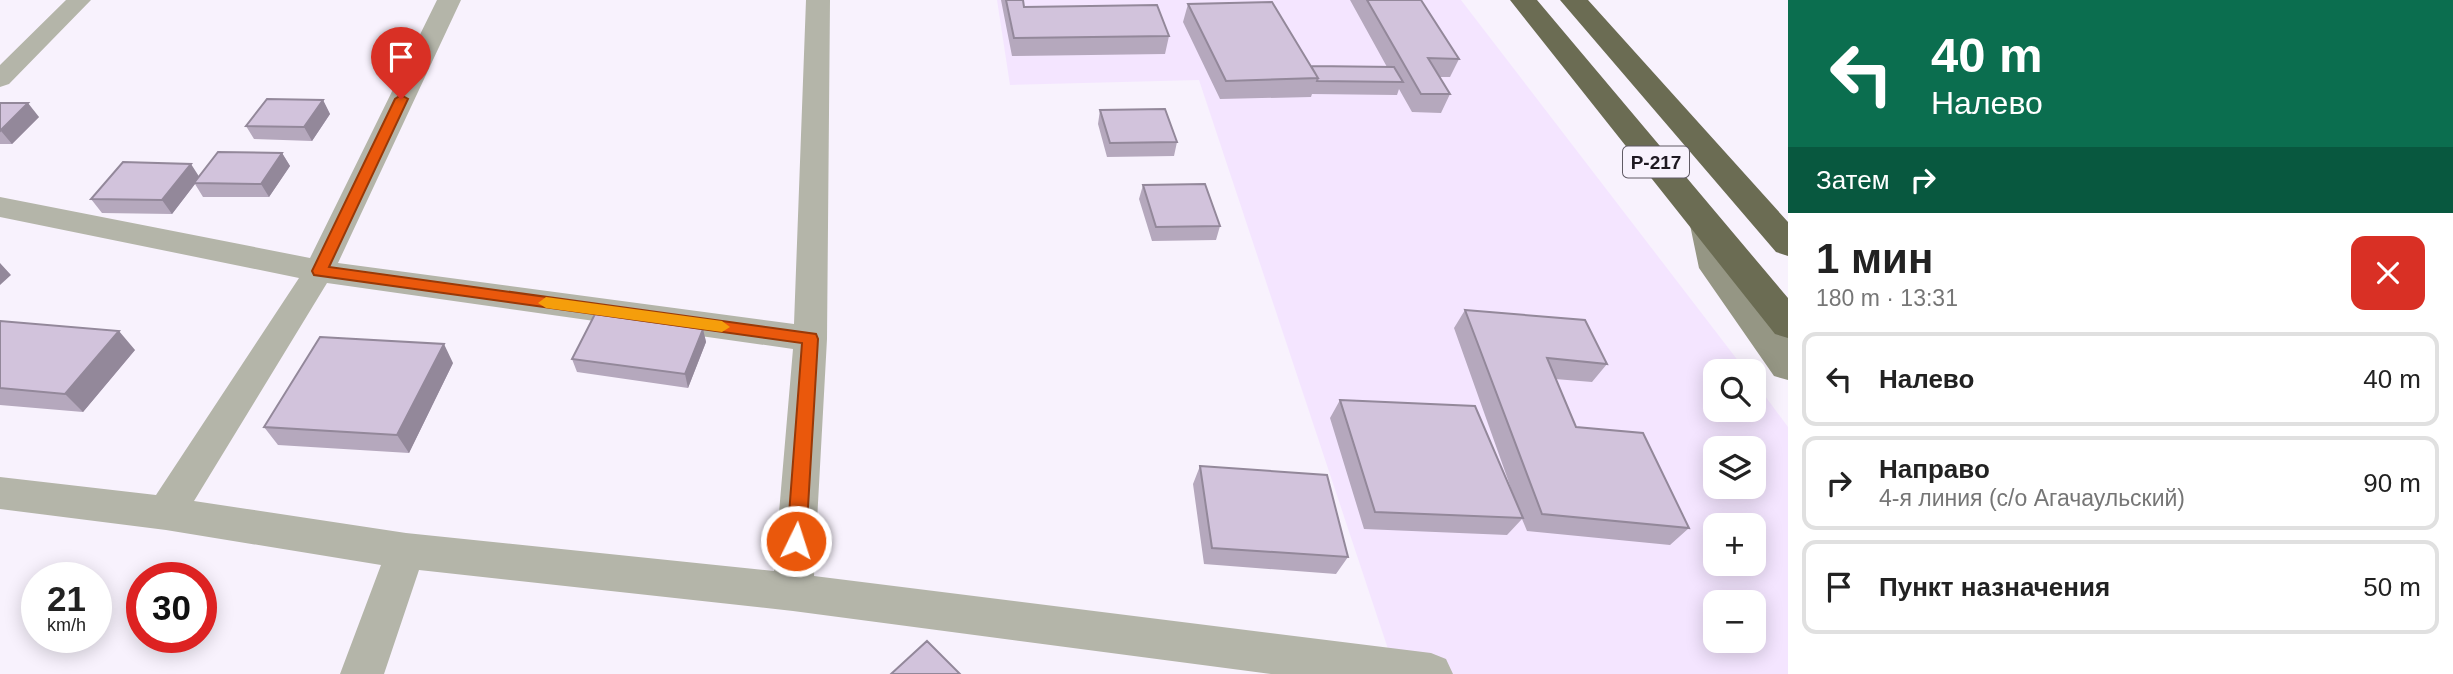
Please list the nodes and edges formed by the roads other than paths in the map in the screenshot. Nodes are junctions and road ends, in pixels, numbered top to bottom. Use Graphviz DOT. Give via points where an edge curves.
graph roads {
  1 [pos="79,0"];
  2 [pos="449,0"];
  3 [pos="818,0"];
  4 [pos="1524,0"];
  5 [pos="1573,0"];
  6 [pos="0,79"];
  7 [pos="0,207"];
  8 [pos="1707,225"];
  9 [pos="1788,244"];
  10 [pos="319,271"];
  11 [pos="1788,324"];
  12 [pos="810,339"];
  13 [pos="1788,365"];
  14 [pos="0,493"];
  15 [pos="166,513"];
  16 [pos="406,551"];
  17 [pos="793,592"];
  18 [pos="1247,662"];
  19 [pos="1413,672"];
  20 [pos="362,674"];
  1 -- 6 [label="street"];
  2 -- 10 [label="street"];
  3 -- 12 [label="street"];
  4 -- 8 [label="highway, Р-217"];
  5 -- 9 [label="highway, Р-217"];
  7 -- 10 [label="street"];
  8 -- 11 [label="highway, Р-217"];
  8 -- 13 [label="street" via="1717,268"];
  10 -- 12 [label="street"];
  10 -- 15 [label="street"];
  12 -- 17 [label="street"];
  14 -- 15 [label="street"];
  15 -- 16 [label="street"];
  16 -- 17 [label="street"];
  16 -- 20 [label="street"];
  17 -- 18 [label="street"];
  18 -- 19 [label="street"];
}
